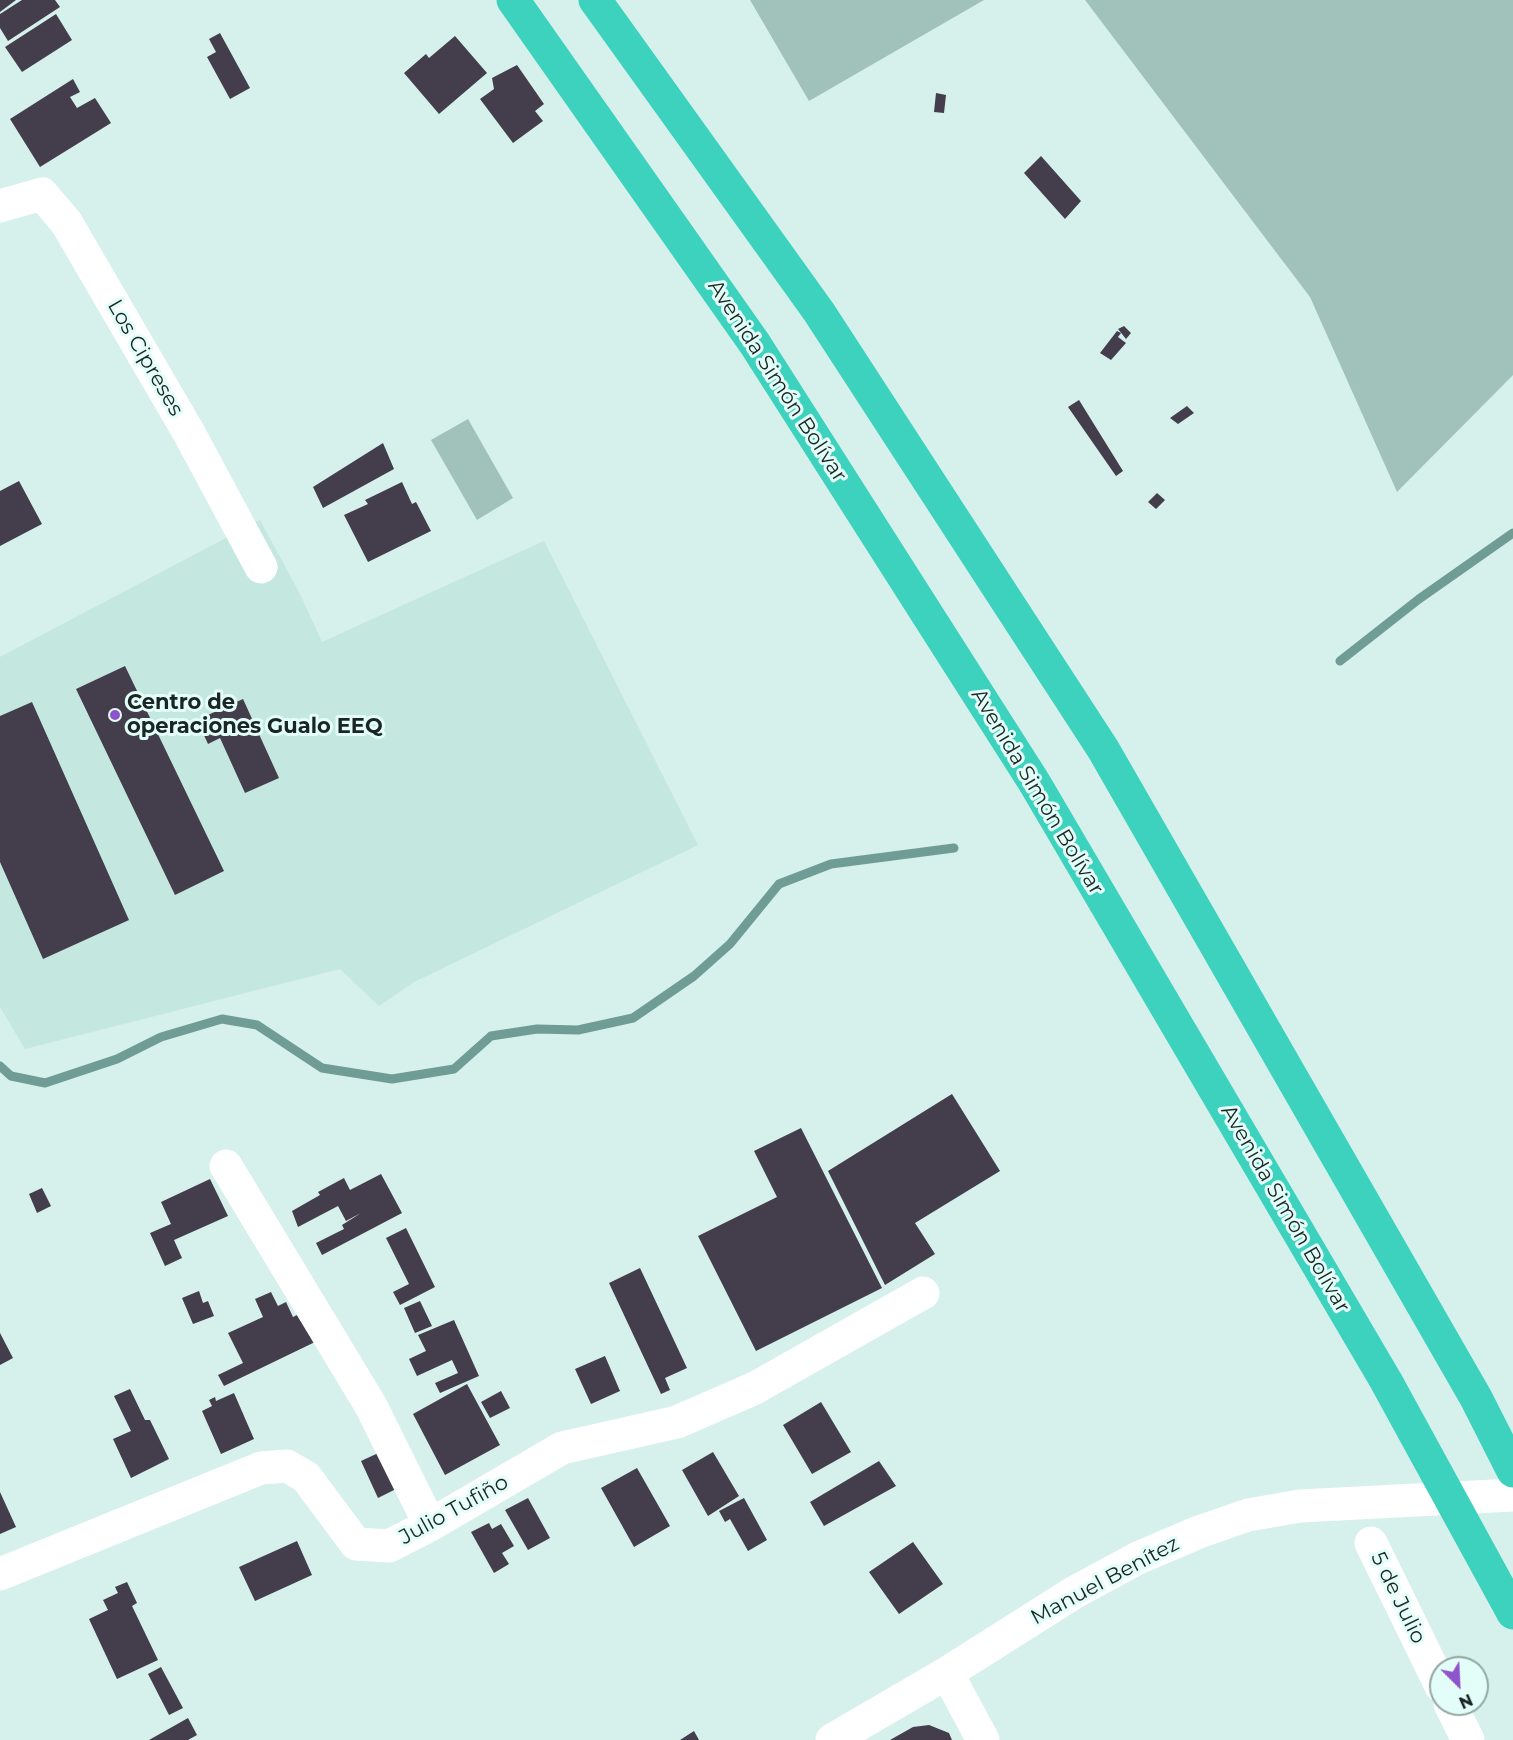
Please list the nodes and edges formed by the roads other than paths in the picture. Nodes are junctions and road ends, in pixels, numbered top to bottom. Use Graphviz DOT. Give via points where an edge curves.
graph roads {
  1 [pos="513,0"];
  2 [pos="595,0"];
  3 [pos="0,206"];
  4 [pos="261,567"];
  5 [pos="226,1166"];
  6 [pos="923,1293"];
  7 [pos="1513,1471"];
  8 [pos="1513,1495"];
  9 [pos="430,1525"];
  10 [pos="1371,1544"];
  11 [pos="0,1574"];
  12 [pos="1513,1613"];
  13 [pos="1429,1662"];
  14 [pos="947,1674"];
  15 [pos="1456,1716"];
  16 [pos="832,1740"];
  17 [pos="983,1740"];
  18 [pos="1468,1740"];
  1 -- 12 [label="highway, Avenida Simón Bolívar" via="755,344 1021,762 1386,1381"];
  2 -- 7 [label="highway" via="819,312 1103,749 1476,1398"];
  3 -- 4 [label="street, Los Cipreses" via="42,194 66,222 189,433"];
  5 -- 9 [label="street" via="371,1406"];
  6 -- 9 [label="street, Julio Tufiño" via="755,1388 677,1422 562,1448"];
  8 -- 14 [label="street, Manuel Benítez" via="1300,1506 1248,1515 1138,1558 1075,1592"];
  9 -- 11 [label="street, Julio Tufiño" via="389,1546 356,1544 306,1477 287,1466 261,1468"];
  10 -- 13 [label="street, 5 de Julio"];
  14 -- 16 [label="street, Manuel Benítez"];
  14 -- 17 [label="street"];
  15 -- 18 [label="street"];
}
